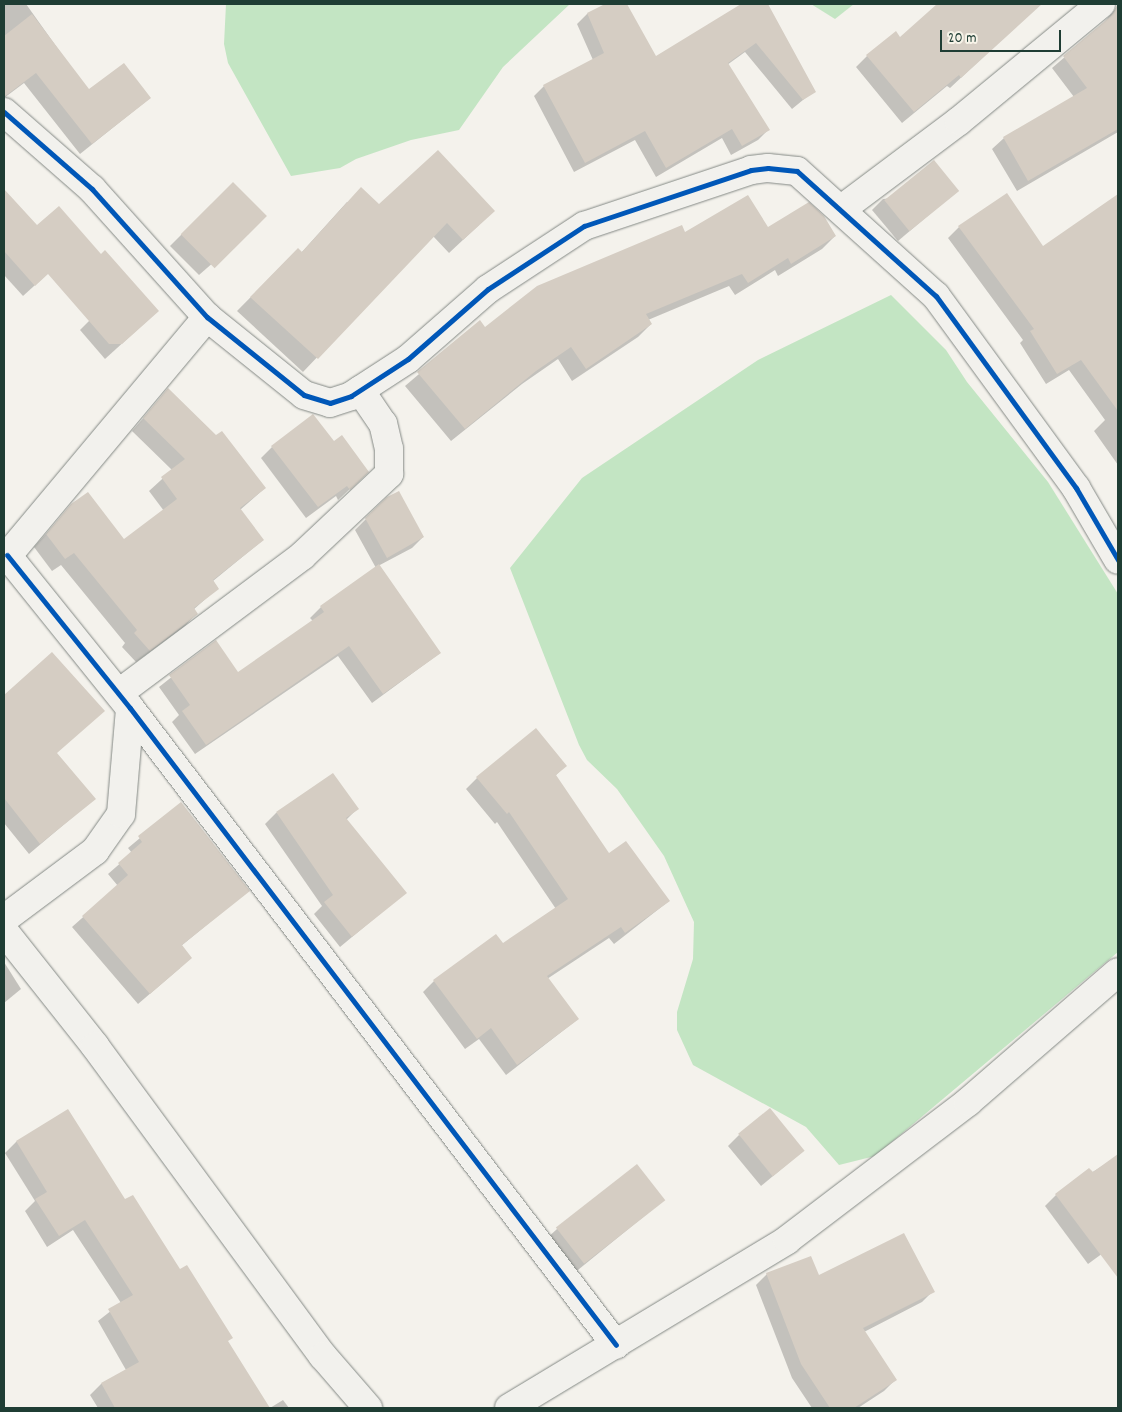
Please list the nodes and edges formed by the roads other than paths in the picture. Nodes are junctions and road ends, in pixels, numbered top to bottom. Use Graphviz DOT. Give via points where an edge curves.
graph roads {
  1 [pos="1101,4"];
  2 [pos="4,112"];
  3 [pos="843,208"];
  4 [pos="207,318"];
  5 [pos="360,390"];
  6 [pos="6,558"];
  7 [pos="1118,560"];
  8 [pos="125,700"];
  9 [pos="4,919"];
  10 [pos="4,931"];
  11 [pos="1118,972"];
  12 [pos="616,1345"];
  13 [pos="368,1408"];
  14 [pos="509,1408"];
  1 -- 3 [label="street" via="966,115"];
  2 -- 4 [label="street" via="92,188"];
  3 -- 5 [label="street" via="797,170 768,168 751,170 584,226 488,288 408,359"];
  3 -- 7 [label="street" via="936,296 1076,488"];
  4 -- 5 [label="street" via="304,396 330,402"];
  4 -- 6 [label="street"];
  5 -- 8 [label="street" via="383,424 390,474 302,556"];
  6 -- 8 [label="street"];
  8 -- 9 [label="street" via="121,814 95,851"];
  8 -- 12 [label="street"];
  10 -- 13 [label="street" via="95,1046 323,1356"];
  11 -- 12 [label="street" via="968,1102 787,1240"];
  12 -- 14 [label="street"];
}
